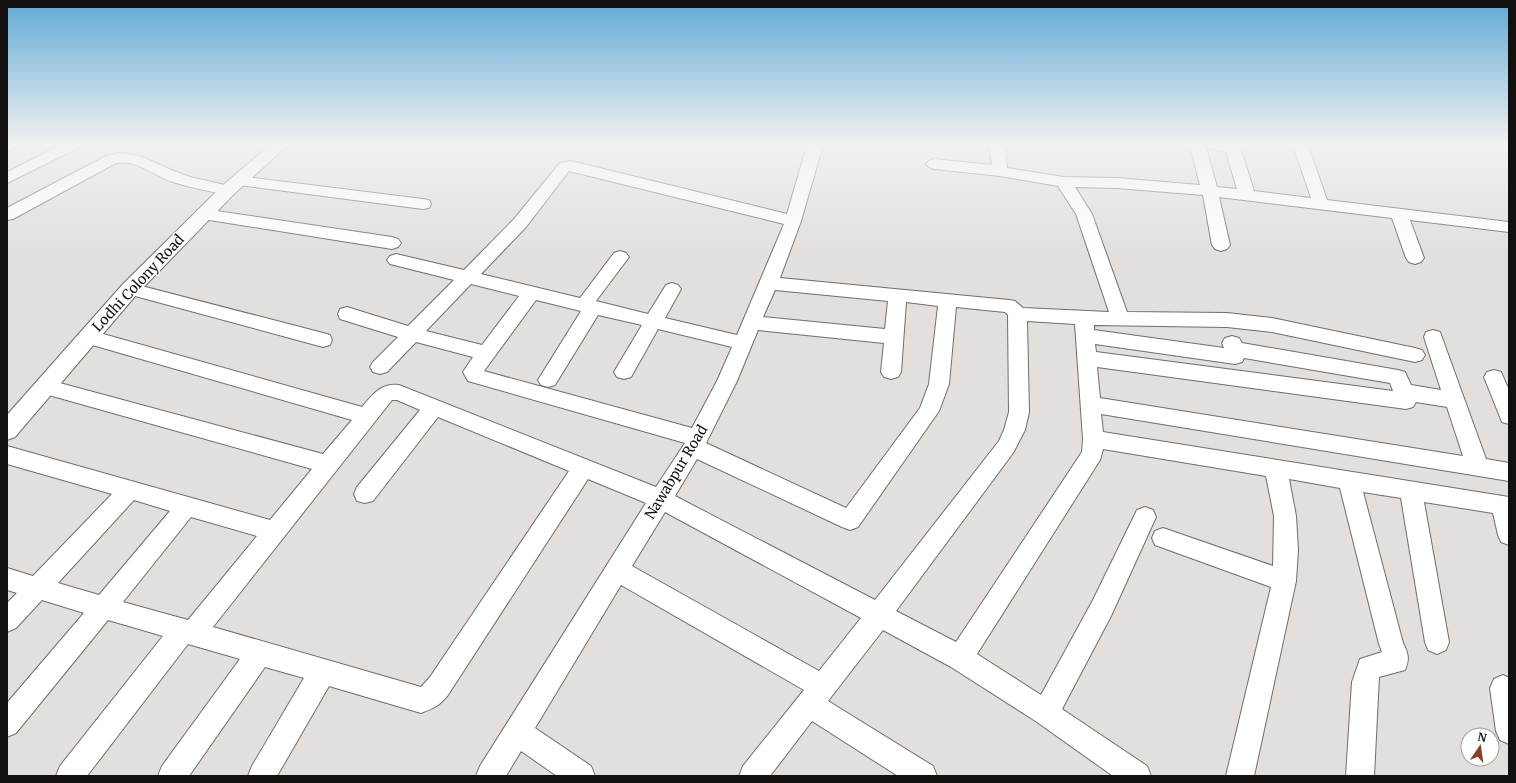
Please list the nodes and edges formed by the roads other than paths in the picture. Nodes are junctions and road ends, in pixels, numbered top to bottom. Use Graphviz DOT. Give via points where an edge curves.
graph roads {
  1 [pos="70,182"];
  2 [pos="189,182"];
  3 [pos="237,182"];
  4 [pos="552,182"];
  5 [pos="634,182"];
  6 [pos="804,182"];
  7 [pos="1064,182"];
  8 [pos="1207,182"];
  9 [pos="1243,182"];
  10 [pos="1313,182"];
  11 [pos="233,185"];
  12 [pos="1210,191"];
  13 [pos="1247,196"];
  14 [pos="423,204"];
  15 [pos="1321,204"];
  16 [pos="203,214"];
  17 [pos="1399,214"];
  18 [pos="7,216"];
  19 [pos="793,221"];
  20 [pos="1509,227"];
  21 [pos="1221,245"];
  22 [pos="620,257"];
  23 [pos="1415,258"];
  24 [pos="468,277"];
  25 [pos="769,283"];
  26 [pos="130,289"];
  27 [pos="672,289"];
  28 [pos="532,292"];
  29 [pos="898,295"];
  30 [pos="948,300"];
  31 [pos="589,306"];
  32 [pos="347,314"];
  33 [pos="1018,314"];
  34 [pos="1120,318"];
  35 [pos="1227,320"];
  36 [pos="653,321"];
  37 [pos="752,323"];
  38 [pos="412,334"];
  39 [pos="894,336"];
  40 [pos="89,337"];
  41 [pos="1086,337"];
  42 [pos="1433,337"];
  43 [pos="323,340"];
  44 [pos="744,343"];
  45 [pos="1234,349"];
  46 [pos="486,354"];
  47 [pos="1415,355"];
  48 [pos="380,367"];
  49 [pos="624,372"];
  50 [pos="891,372"];
  51 [pos="1494,377"];
  52 [pos="548,380"];
  53 [pos="1402,386"];
  54 [pos="45,387"];
  55 [pos="1453,393"];
  56 [pos="1090,404"];
  57 [pos="434,407"];
  58 [pos="366,416"];
  59 [pos="1509,416"];
  60 [pos="7,430"];
  61 [pos="1093,439"];
  62 [pos="695,442"];
  63 [pos="7,454"];
  64 [pos="327,464"];
  65 [pos="1478,467"];
  66 [pos="583,468"];
  67 [pos="1276,469"];
  68 [pos="1509,472"];
  69 [pos="1349,481"];
  70 [pos="130,490"];
  71 [pos="1411,490"];
  72 [pos="365,494"];
  73 [pos="661,499"];
  74 [pos="187,506"];
  75 [pos="1506,506"];
  76 [pos="1145,517"];
  77 [pos="274,531"];
  78 [pos="1509,535"];
  79 [pos="1163,538"];
  80 [pos="617,570"];
  81 [pos="7,579"];
  82 [pos="1284,581"];
  83 [pos="38,588"];
  84 [pos="104,607"];
  85 [pos="879,615"];
  86 [pos="7,620"];
  87 [pos="188,632"];
  88 [pos="1437,642"];
  89 [pos="260,653"];
  90 [pos="960,658"];
  91 [pos="323,671"];
  92 [pos="1503,688"];
  93 [pos="816,696"];
  94 [pos="1046,713"];
  95 [pos="7,724"];
  96 [pos="1509,731"];
  97 [pos="517,732"];
  98 [pos="70,776"];
  99 [pos="172,776"];
  100 [pos="262,776"];
  101 [pos="490,776"];
  102 [pos="580,776"];
  103 [pos="753,776"];
  104 [pos="923,776"];
  105 [pos="1137,776"];
  106 [pos="1240,776"];
  107 [pos="1360,776"];
  1 -- 18 [label="street"];
  2 -- 11 [label="street"];
  3 -- 11 [label="main road, Lodhi Colony Road"];
  4 -- 24 [label="street" via="520,223"];
  5 -- 19 [label="street"];
  6 -- 19 [label="street, Nawabpur Road"];
  7 -- 12 [label="street" via="1117,183"];
  7 -- 34 [label="street" via="1084,214"];
  8 -- 12 [label="street"];
  9 -- 13 [label="street"];
  10 -- 15 [label="street"];
  11 -- 14 [label="street"];
  11 -- 16 [label="main road, Lodhi Colony Road"];
  12 -- 13 [label="street"];
  12 -- 21 [label="street"];
  13 -- 15 [label="street"];
  15 -- 17 [label="street"];
  16 -- 24 [label="street" via="394,252"];
  16 -- 26 [label="main road, Lodhi Colony Road"];
  17 -- 20 [label="street"];
  17 -- 23 [label="street"];
  19 -- 25 [label="street, Nawabpur Road"];
  22 -- 31 [label="street"];
  24 -- 28 [label="street"];
  24 -- 38 [label="street"];
  25 -- 29 [label="street"];
  25 -- 37 [label="street, Nawabpur Road"];
  26 -- 40 [label="main road, Lodhi Colony Road"];
  26 -- 43 [label="street"];
  27 -- 36 [label="street"];
  28 -- 31 [label="street"];
  28 -- 46 [label="street"];
  29 -- 30 [label="street"];
  29 -- 39 [label="street"];
  30 -- 33 [label="street" via="1010,306"];
  30 -- 62 [label="street" via="939,384 929,411 850,520"];
  31 -- 36 [label="street"];
  31 -- 52 [label="street"];
  32 -- 38 [label="street"];
  33 -- 41 [label="street"];
  33 -- 85 [label="street" via="1019,412 1014,436"];
  34 -- 35 [label="street"];
  34 -- 41 [label="street"];
  35 -- 45 [label="street"];
  35 -- 47 [label="street" via="1272,325"];
  36 -- 44 [label="street"];
  36 -- 49 [label="street"];
  37 -- 39 [label="street"];
  37 -- 44 [label="street, Nawabpur Road"];
  38 -- 46 [label="street"];
  38 -- 48 [label="street"];
  39 -- 50 [label="street"];
  40 -- 54 [label="main road, Lodhi Colony Road"];
  40 -- 58 [label="street"];
  41 -- 45 [label="street" via="1232,357 1235,355"];
  41 -- 53 [label="street" via="1405,402"];
  41 -- 56 [label="street"];
  42 -- 55 [label="street"];
  44 -- 62 [label="street, Nawabpur Road"];
  45 -- 53 [label="street" via="1397,377"];
  46 -- 62 [label="street" via="473,372 475,376"];
  51 -- 59 [label="street"];
  53 -- 55 [label="street"];
  54 -- 60 [label="main road, Lodhi Colony Road"];
  54 -- 64 [label="street"];
  55 -- 65 [label="street"];
  56 -- 61 [label="street"];
  56 -- 65 [label="street"];
  57 -- 58 [label="street" via="399,393 388,392"];
  57 -- 66 [label="street"];
  57 -- 72 [label="street"];
  58 -- 64 [label="street"];
  61 -- 67 [label="street"];
  61 -- 90 [label="street" via="1092,454"];
  62 -- 73 [label="street, Nawabpur Road"];
  63 -- 70 [label="street"];
  64 -- 77 [label="street"];
  65 -- 68 [label="street"];
  66 -- 73 [label="street"];
  66 -- 91 [label="street" via="430,696 421,700"];
  67 -- 69 [label="street"];
  67 -- 82 [label="street" via="1285,516"];
  69 -- 71 [label="street"];
  69 -- 107 [label="street" via="1391,644 1396,654 1396,661 1369,668 1365,682"];
  70 -- 74 [label="street"];
  70 -- 83 [label="street"];
  71 -- 75 [label="street"];
  71 -- 88 [label="street"];
  73 -- 80 [label="street, Nawabpur Road"];
  73 -- 85 [label="street"];
  74 -- 77 [label="street"];
  74 -- 84 [label="street"];
  75 -- 78 [label="street"];
  76 -- 94 [label="street" via="1102,608"];
  77 -- 87 [label="street"];
  79 -- 82 [label="street"];
  80 -- 93 [label="street"];
  80 -- 97 [label="street, Nawabpur Road"];
  81 -- 83 [label="street"];
  82 -- 106 [label="street"];
  83 -- 84 [label="street"];
  83 -- 86 [label="street"];
  84 -- 87 [label="street"];
  84 -- 95 [label="street"];
  85 -- 90 [label="street"];
  85 -- 93 [label="street"];
  87 -- 89 [label="street"];
  87 -- 98 [label="street"];
  89 -- 91 [label="street"];
  89 -- 99 [label="street"];
  90 -- 94 [label="street"];
  91 -- 100 [label="street"];
  92 -- 96 [label="street"];
  93 -- 103 [label="street"];
  93 -- 104 [label="street"];
  94 -- 105 [label="street"];
  97 -- 101 [label="street, Nawabpur Road"];
  97 -- 102 [label="street"];
}
